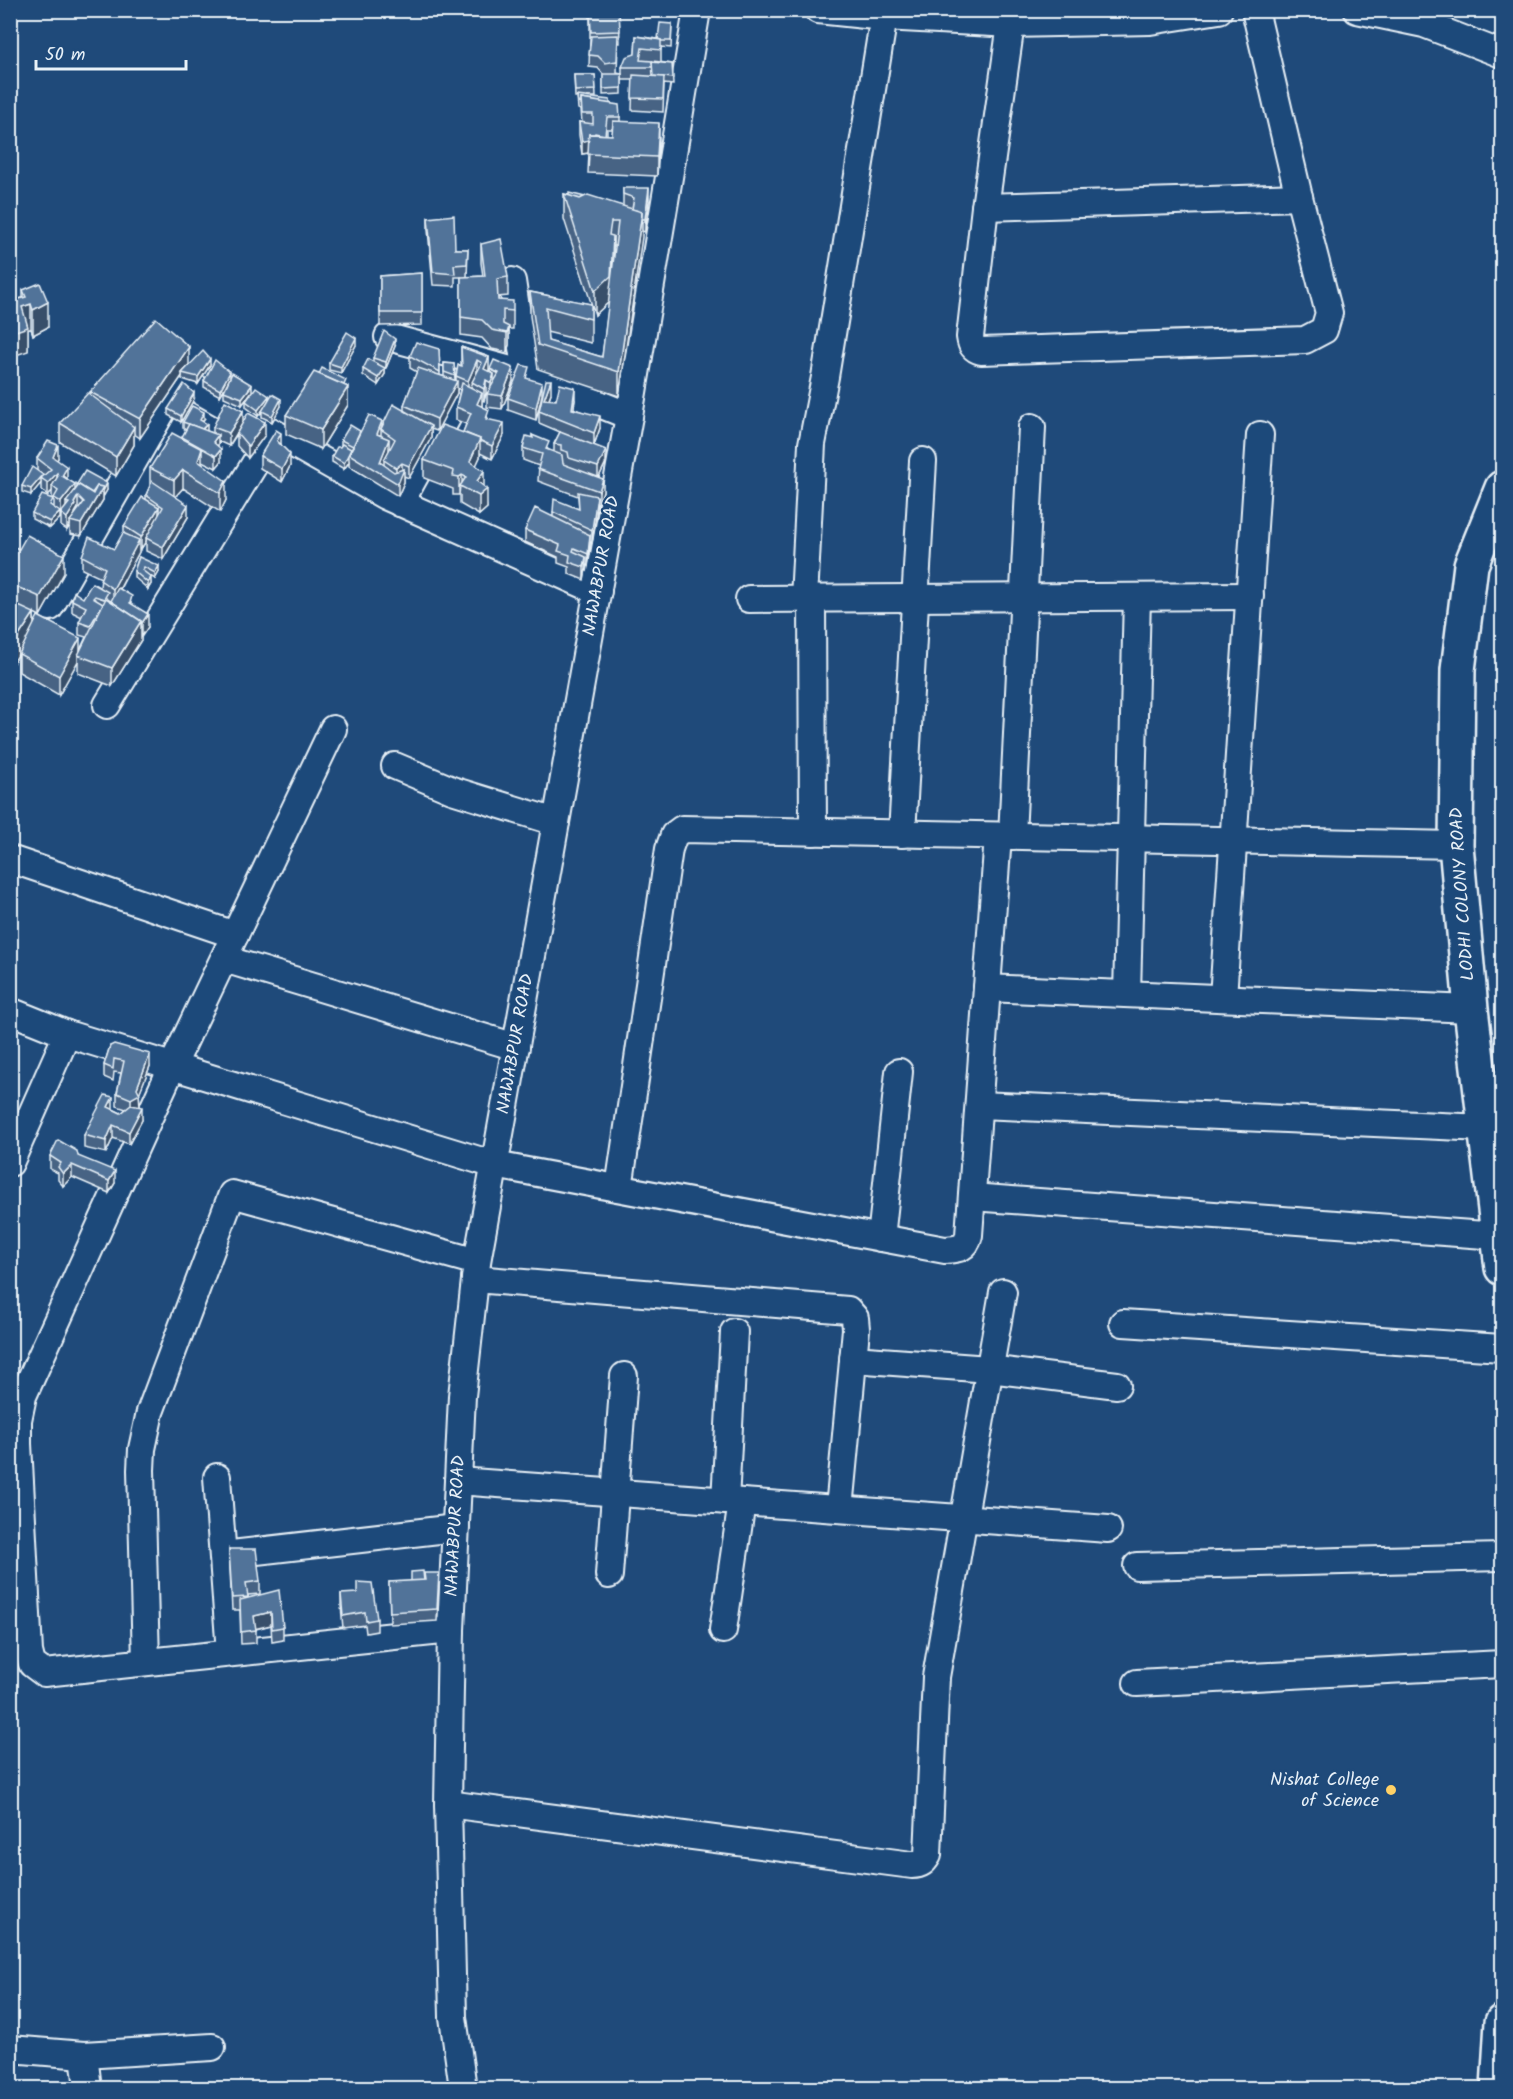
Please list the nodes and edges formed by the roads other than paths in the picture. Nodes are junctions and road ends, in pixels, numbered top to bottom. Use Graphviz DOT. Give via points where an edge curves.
graph roads {
  1 [pos="697,10"];
  2 [pos="818,10"];
  3 [pos="1219,10"];
  4 [pos="1255,10"];
  5 [pos="1357,10"];
  6 [pos="884,14"];
  7 [pos="1012,17"];
  8 [pos="1503,54"];
  9 [pos="1299,197"];
  10 [pos="985,207"];
  11 [pos="512,281"];
  12 [pos="388,337"];
  13 [pos="526,374"];
  14 [pos="458,398"];
  15 [pos="629,416"];
  16 [pos="1032,428"];
  17 [pos="273,434"];
  18 [pos="1260,435"];
  19 [pos="923,461"];
  20 [pos="1503,488"];
  21 [pos="400,503"];
  22 [pos="598,591"];
  23 [pos="1250,596"];
  24 [pos="1024,597"];
  25 [pos="1137,597"];
  26 [pos="915,598"];
  27 [pos="749,599"];
  28 [pos="808,599"];
  29 [pos="50,607"];
  30 [pos="106,705"];
  31 [pos="333,729"];
  32 [pos="395,766"];
  33 [pos="556,822"];
  34 [pos="813,832"];
  35 [pos="902,834"];
  36 [pos="1005,836"];
  37 [pos="1131,838"];
  38 [pos="1234,841"];
  39 [pos="1456,845"];
  40 [pos="10,859"];
  41 [pos="235,935"];
  42 [pos="224,959"];
  43 [pos="987,988"];
  44 [pos="1127,994"];
  45 [pos="1223,998"];
  46 [pos="1471,1009"];
  47 [pos="10,1011"];
  48 [pos="67,1034"];
  49 [pos="516,1047"];
  50 [pos="172,1067"];
  51 [pos="899,1072"];
  52 [pos="979,1105"];
  53 [pos="1485,1128"];
  54 [pos="10,1163"];
  55 [pos="495,1165"];
  56 [pos="619,1188"];
  57 [pos="972,1197"];
  58 [pos="1498,1236"];
  59 [pos="880,1238"];
  60 [pos="1503,1268"];
  61 [pos="476,1270"];
  62 [pos="1003,1292"];
  63 [pos="1123,1323"];
  64 [pos="734,1332"];
  65 [pos="1503,1348"];
  66 [pos="853,1359"];
  67 [pos="989,1369"];
  68 [pos="624,1376"];
  69 [pos="1117,1385"];
  70 [pos="217,1477"];
  71 [pos="458,1481"];
  72 [pos="615,1493"];
  73 [pos="733,1501"];
  74 [pos="839,1509"];
  75 [pos="963,1518"];
  76 [pos="456,1528"];
  77 [pos="1108,1529"];
  78 [pos="223,1555"];
  79 [pos="1503,1557"];
  80 [pos="1137,1566"];
  81 [pos="609,1575"];
  82 [pos="451,1630"];
  83 [pos="723,1630"];
  84 [pos="230,1653"];
  85 [pos="20,1658"];
  86 [pos="146,1662"];
  87 [pos="1503,1664"];
  88 [pos="1137,1683"];
  89 [pos="447,1804"];
  90 [pos="1502,2041"];
  91 [pos="212,2047"];
  92 [pos="10,2049"];
  93 [pos="84,2055"];
  94 [pos="88,2088"];
  95 [pos="463,2088"];
  96 [pos="1498,2088"];
  1 -- 15 [label="street, NAWABPUR ROAD"];
  2 -- 6 [label="street"];
  3 -- 7 [label="street" via="1150,21"];
  4 -- 9 [label="street"];
  5 -- 8 [label="street" via="1424,24"];
  6 -- 7 [label="street"];
  6 -- 28 [label="street" via="812,444"];
  7 -- 10 [label="street"];
  9 -- 10 [label="street"];
  9 -- 10 [label="street" via="1329,313 1324,330 1314,336 1305,340 989,352 974,349 970,344"];
  11 -- 13 [label="street"];
  12 -- 13 [label="street"];
  13 -- 15 [label="street"];
  14 -- 21 [label="street"];
  15 -- 22 [label="street, NAWABPUR ROAD"];
  16 -- 24 [label="street"];
  17 -- 21 [label="street"];
  17 -- 29 [label="street" via="190,386 176,387"];
  17 -- 30 [label="street"];
  18 -- 23 [label="street"];
  19 -- 26 [label="street"];
  20 -- 39 [label="main road, LODHI COLONY ROAD" via="1471,565 1458,670"];
  21 -- 22 [label="street"];
  22 -- 33 [label="street, NAWABPUR ROAD"];
  23 -- 25 [label="street"];
  23 -- 38 [label="street"];
  24 -- 25 [label="street"];
  24 -- 26 [label="street"];
  24 -- 36 [label="street"];
  25 -- 37 [label="street"];
  26 -- 28 [label="street"];
  26 -- 35 [label="street"];
  27 -- 28 [label="street"];
  28 -- 34 [label="street"];
  31 -- 41 [label="street"];
  32 -- 33 [label="street" via="452,790"];
  33 -- 49 [label="street, NAWABPUR ROAD"];
  34 -- 35 [label="street"];
  34 -- 56 [label="street" via="682,829 674,835"];
  35 -- 36 [label="street"];
  36 -- 37 [label="street"];
  36 -- 43 [label="street"];
  37 -- 38 [label="street"];
  37 -- 44 [label="street"];
  38 -- 39 [label="street"];
  38 -- 45 [label="street"];
  39 -- 46 [label="main road, LODHI COLONY ROAD"];
  40 -- 41 [label="street"];
  41 -- 42 [label="street"];
  42 -- 49 [label="street"];
  42 -- 50 [label="street"];
  43 -- 44 [label="street"];
  43 -- 52 [label="street"];
  44 -- 45 [label="street"];
  45 -- 46 [label="street"];
  46 -- 53 [label="main road, LODHI COLONY ROAD"];
  47 -- 48 [label="street"];
  48 -- 50 [label="street"];
  48 -- 54 [label="street"];
  49 -- 55 [label="street, NAWABPUR ROAD"];
  50 -- 55 [label="street"];
  50 -- 85 [label="street" via="23,1396 18,1420"];
  51 -- 59 [label="street"];
  52 -- 53 [label="street"];
  52 -- 57 [label="street"];
  53 -- 58 [label="main road, LODHI COLONY ROAD"];
  55 -- 56 [label="street"];
  55 -- 61 [label="street, NAWABPUR ROAD"];
  56 -- 59 [label="street"];
  57 -- 58 [label="street"];
  57 -- 59 [label="street" via="969,1236 963,1248 945,1250"];
  58 -- 60 [label="main road, LODHI COLONY ROAD"];
  61 -- 66 [label="street" via="849,1310 856,1329"];
  61 -- 71 [label="street, NAWABPUR ROAD" via="462,1396"];
  61 -- 86 [label="street" via="232,1194 150,1412 142,1449"];
  62 -- 67 [label="street"];
  63 -- 65 [label="street"];
  64 -- 73 [label="street"];
  66 -- 67 [label="street"];
  66 -- 74 [label="street"];
  67 -- 69 [label="street"];
  67 -- 75 [label="street"];
  68 -- 72 [label="street"];
  70 -- 78 [label="street"];
  71 -- 72 [label="street"];
  71 -- 76 [label="street, NAWABPUR ROAD"];
  72 -- 73 [label="street"];
  72 -- 81 [label="street"];
  73 -- 74 [label="street"];
  73 -- 83 [label="street"];
  74 -- 75 [label="street"];
  75 -- 77 [label="street"];
  75 -- 89 [label="street" via="936,1677 927,1855 919,1865"];
  76 -- 78 [label="street"];
  76 -- 82 [label="street, NAWABPUR ROAD"];
  78 -- 84 [label="street"];
  79 -- 80 [label="street"];
  82 -- 84 [label="street"];
  82 -- 89 [label="street, NAWABPUR ROAD"];
  84 -- 86 [label="street"];
  85 -- 86 [label="street" via="44,1673"];
  87 -- 88 [label="street"];
  89 -- 95 [label="street, NAWABPUR ROAD" via="453,2017"];
  90 -- 96 [label="main road"];
  91 -- 93 [label="street"];
  92 -- 93 [label="street"];
  93 -- 94 [label="street"];
}
